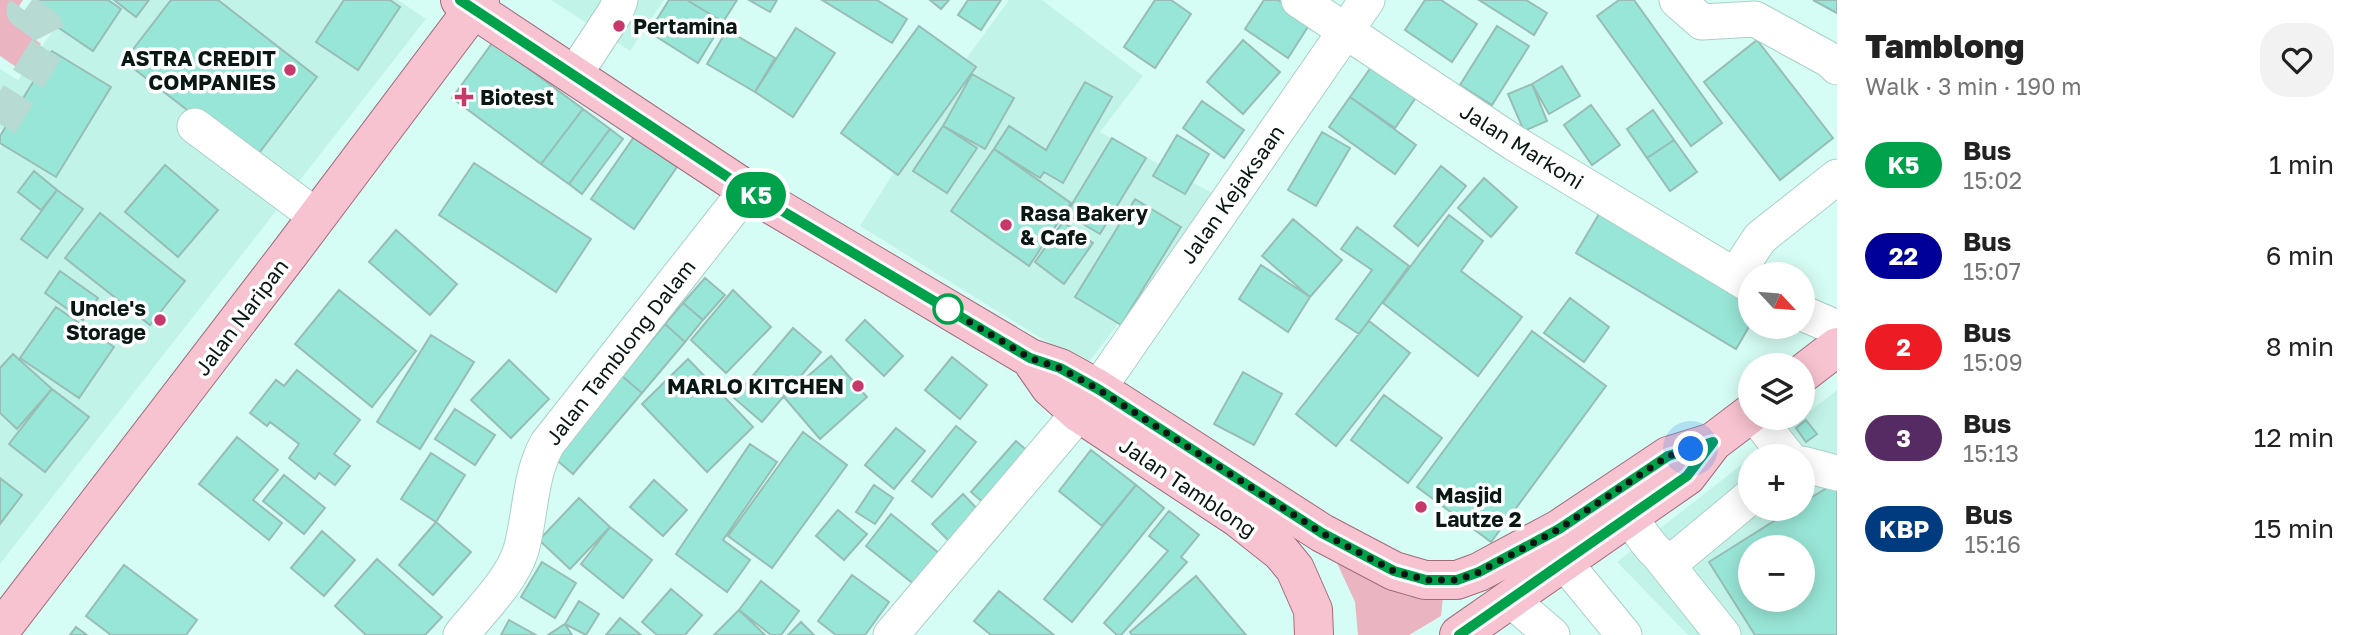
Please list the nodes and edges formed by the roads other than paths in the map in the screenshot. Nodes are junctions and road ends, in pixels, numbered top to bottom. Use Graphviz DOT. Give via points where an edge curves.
graph roads {
  1 [pos="620,0"];
  2 [pos="1299,0"];
  3 [pos="1367,0"];
  4 [pos="1677,0"];
  5 [pos="471,3"];
  6 [pos="1345,32"];
  7 [pos="1837,67"];
  8 [pos="574,75"];
  9 [pos="195,126"];
  10 [pos="1837,177"];
  11 [pos="747,190"];
  12 [pos="317,217"];
  13 [pos="1746,262"];
  14 [pos="1738,277"];
  15 [pos="1815,319"];
  16 [pos="1837,328"];
  17 [pos="1837,347"];
  18 [pos="1815,364"];
  19 [pos="1089,401"];
  20 [pos="1738,423"];
  21 [pos="1766,430"];
  22 [pos="1713,442"];
  23 [pos="1777,444"];
  24 [pos="1815,467"];
  25 [pos="1837,473"];
  26 [pos="1738,507"];
  27 [pos="1629,517"];
  28 [pos="1659,555"];
  29 [pos="1564,562"];
  30 [pos="1511,600"];
  31 [pos="0,631"];
  32 [pos="461,635"];
  33 [pos="891,635"];
  34 [pos="1314,635"];
  35 [pos="1459,635"];
  36 [pos="1552,635"];
  37 [pos="1624,635"];
  38 [pos="1723,635"];
  1 -- 8 [label="street"];
  2 -- 6 [label="street, Jalan Markoni"];
  3 -- 6 [label="street, Jalan Kejaksaan"];
  4 -- 7 [label="street" via="1702,22 1755,19"];
  5 -- 8 [label="main road, Jalan Tamblong"];
  5 -- 12 [label="main road, Jalan Naripan"];
  6 -- 14 [label="street, Jalan Markoni" via="1514,143"];
  6 -- 19 [label="street, Jalan Kejaksaan"];
  8 -- 11 [label="main road, Jalan Tamblong"];
  9 -- 12 [label="street"];
  10 -- 13 [label="street" via="1760,238"];
  11 -- 19 [label="main road, Jalan Tamblong" via="1030,358 1060,368"];
  11 -- 32 [label="street, Jalan Tamblong Dalam" via="547,444 539,459 521,550"];
  12 -- 31 [label="main road, Jalan Naripan"];
  15 -- 16 [label="street"];
  17 -- 18 [label="main road"];
  19 -- 22 [label="main road, Jalan Tamblong" via="1255,491 1322,533 1394,571 1426,580 1457,580 1479,572 1559,529 1668,456"];
  19 -- 33 [label="street, Jalan Kejaksaan"];
  19 -- 34 [label="main road, Jalan Tamblong" via="1281,552 1313,610"];
  20 -- 22 [label="main road"];
  21 -- 23 [label="street"];
  22 -- 27 [label="main road" via="1687,476"];
  24 -- 25 [label="street"];
  26 -- 28 [label="street" via="1674,560"];
  27 -- 28 [label="street"];
  27 -- 29 [label="main road"];
  28 -- 38 [label="street"];
  29 -- 30 [label="main road"];
  29 -- 37 [label="street"];
  30 -- 35 [label="main road"];
  30 -- 36 [label="street"];
}
